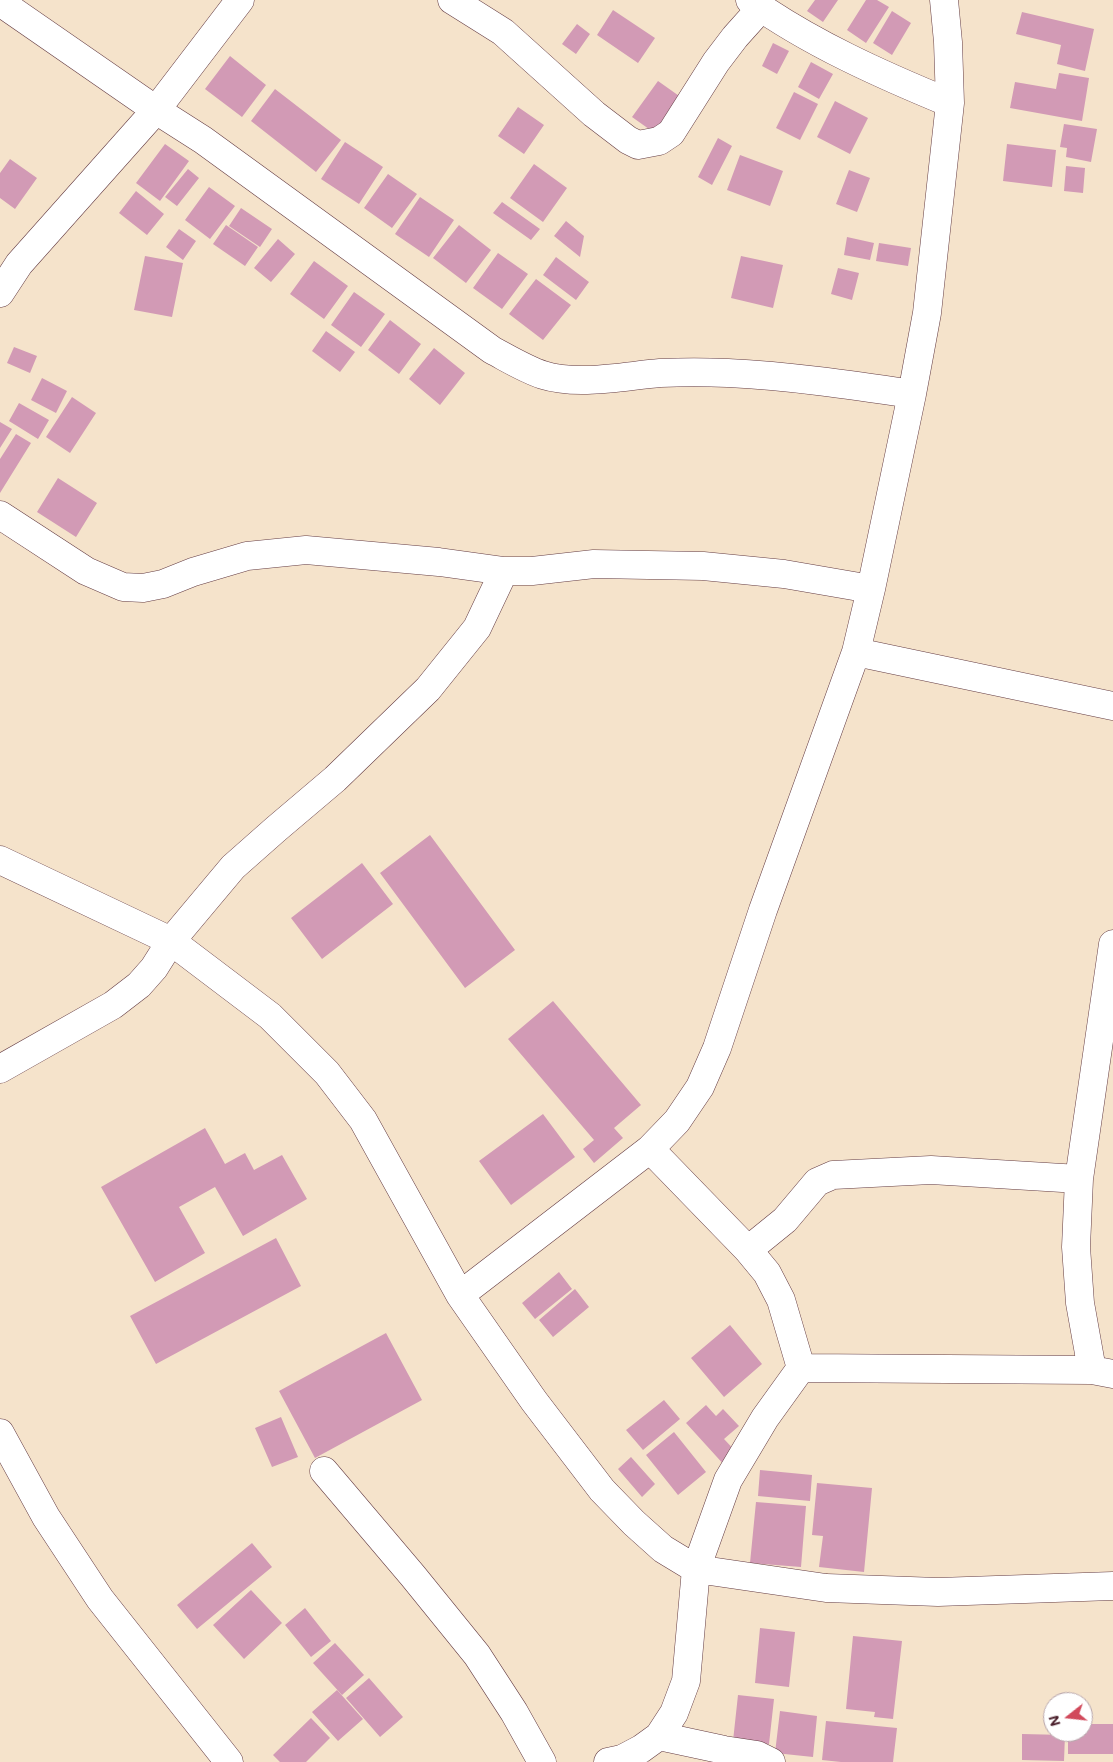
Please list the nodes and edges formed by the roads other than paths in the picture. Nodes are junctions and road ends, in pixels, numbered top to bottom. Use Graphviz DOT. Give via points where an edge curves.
graph roads {
  1 [pos="240,0"];
  2 [pos="452,0"];
  3 [pos="944,0"];
  4 [pos="0,2"];
  5 [pos="756,4"];
  6 [pos="950,103"];
  7 [pos="156,110"];
  8 [pos="10,258"];
  9 [pos="0,294"];
  10 [pos="912,394"];
  11 [pos="0,515"];
  12 [pos="504,571"];
  13 [pos="871,589"];
  14 [pos="856,652"];
  15 [pos="1113,706"];
  16 [pos="0,860"];
  17 [pos="171,941"];
  18 [pos="1113,944"];
  19 [pos="0,1069"];
  20 [pos="650,1149"];
  21 [pos="1079,1178"];
  22 [pos="748,1250"];
  23 [pos="460,1294"];
  24 [pos="801,1368"];
  25 [pos="1102,1372"];
  26 [pos="0,1433"];
  27 [pos="324,1471"];
  28 [pos="696,1569"];
  29 [pos="1113,1586"];
  30 [pos="659,1736"];
  31 [pos="229,1762"];
  32 [pos="542,1762"];
  33 [pos="608,1762"];
  34 [pos="772,1762"];
  1 -- 7 [label="street"];
  2 -- 5 [label="street" via="503,32 594,114 638,145 652,144 672,132"];
  3 -- 6 [label="street"];
  4 -- 7 [label="street"];
  5 -- 6 [label="street" via="843,54"];
  6 -- 10 [label="street" via="926,313"];
  7 -- 8 [label="street"];
  7 -- 10 [label="street" via="203,140 492,350 544,376 592,379 661,373 728,373 820,380"];
  8 -- 9 [label="street"];
  10 -- 13 [label="street"];
  11 -- 12 [label="street" via="86,571 123,586 143,588 247,556 306,550"];
  12 -- 13 [label="street" via="594,564 703,566 784,574"];
  12 -- 17 [label="street" via="477,628 428,689 335,780 234,867"];
  13 -- 14 [label="street"];
  14 -- 15 [label="street"];
  14 -- 20 [label="street" via="717,1048 700,1087 677,1120"];
  16 -- 17 [label="street"];
  17 -- 19 [label="street" via="139,985 113,1005"];
  17 -- 23 [label="street" via="270,1016 326,1073 363,1120"];
  18 -- 21 [label="street"];
  20 -- 22 [label="street"];
  20 -- 23 [label="street"];
  21 -- 22 [label="street" via="931,1170 833,1175 818,1182 785,1220"];
  21 -- 25 [label="street" via="1076,1248 1080,1303"];
  22 -- 24 [label="street" via="768,1273 781,1300"];
  23 -- 28 [label="street" via="534,1401 602,1490 662,1548"];
  24 -- 25 [label="street"];
  24 -- 28 [label="street" via="765,1418 728,1480"];
  26 -- 31 [label="street" via="46,1517 100,1599"];
  27 -- 32 [label="street" via="477,1656"];
  28 -- 29 [label="street" via="826,1588 938,1592"];
  28 -- 30 [label="street" via="686,1681 674,1713"];
  30 -- 33 [label="street" via="641,1750"];
  30 -- 34 [label="street" via="757,1755"];
}
